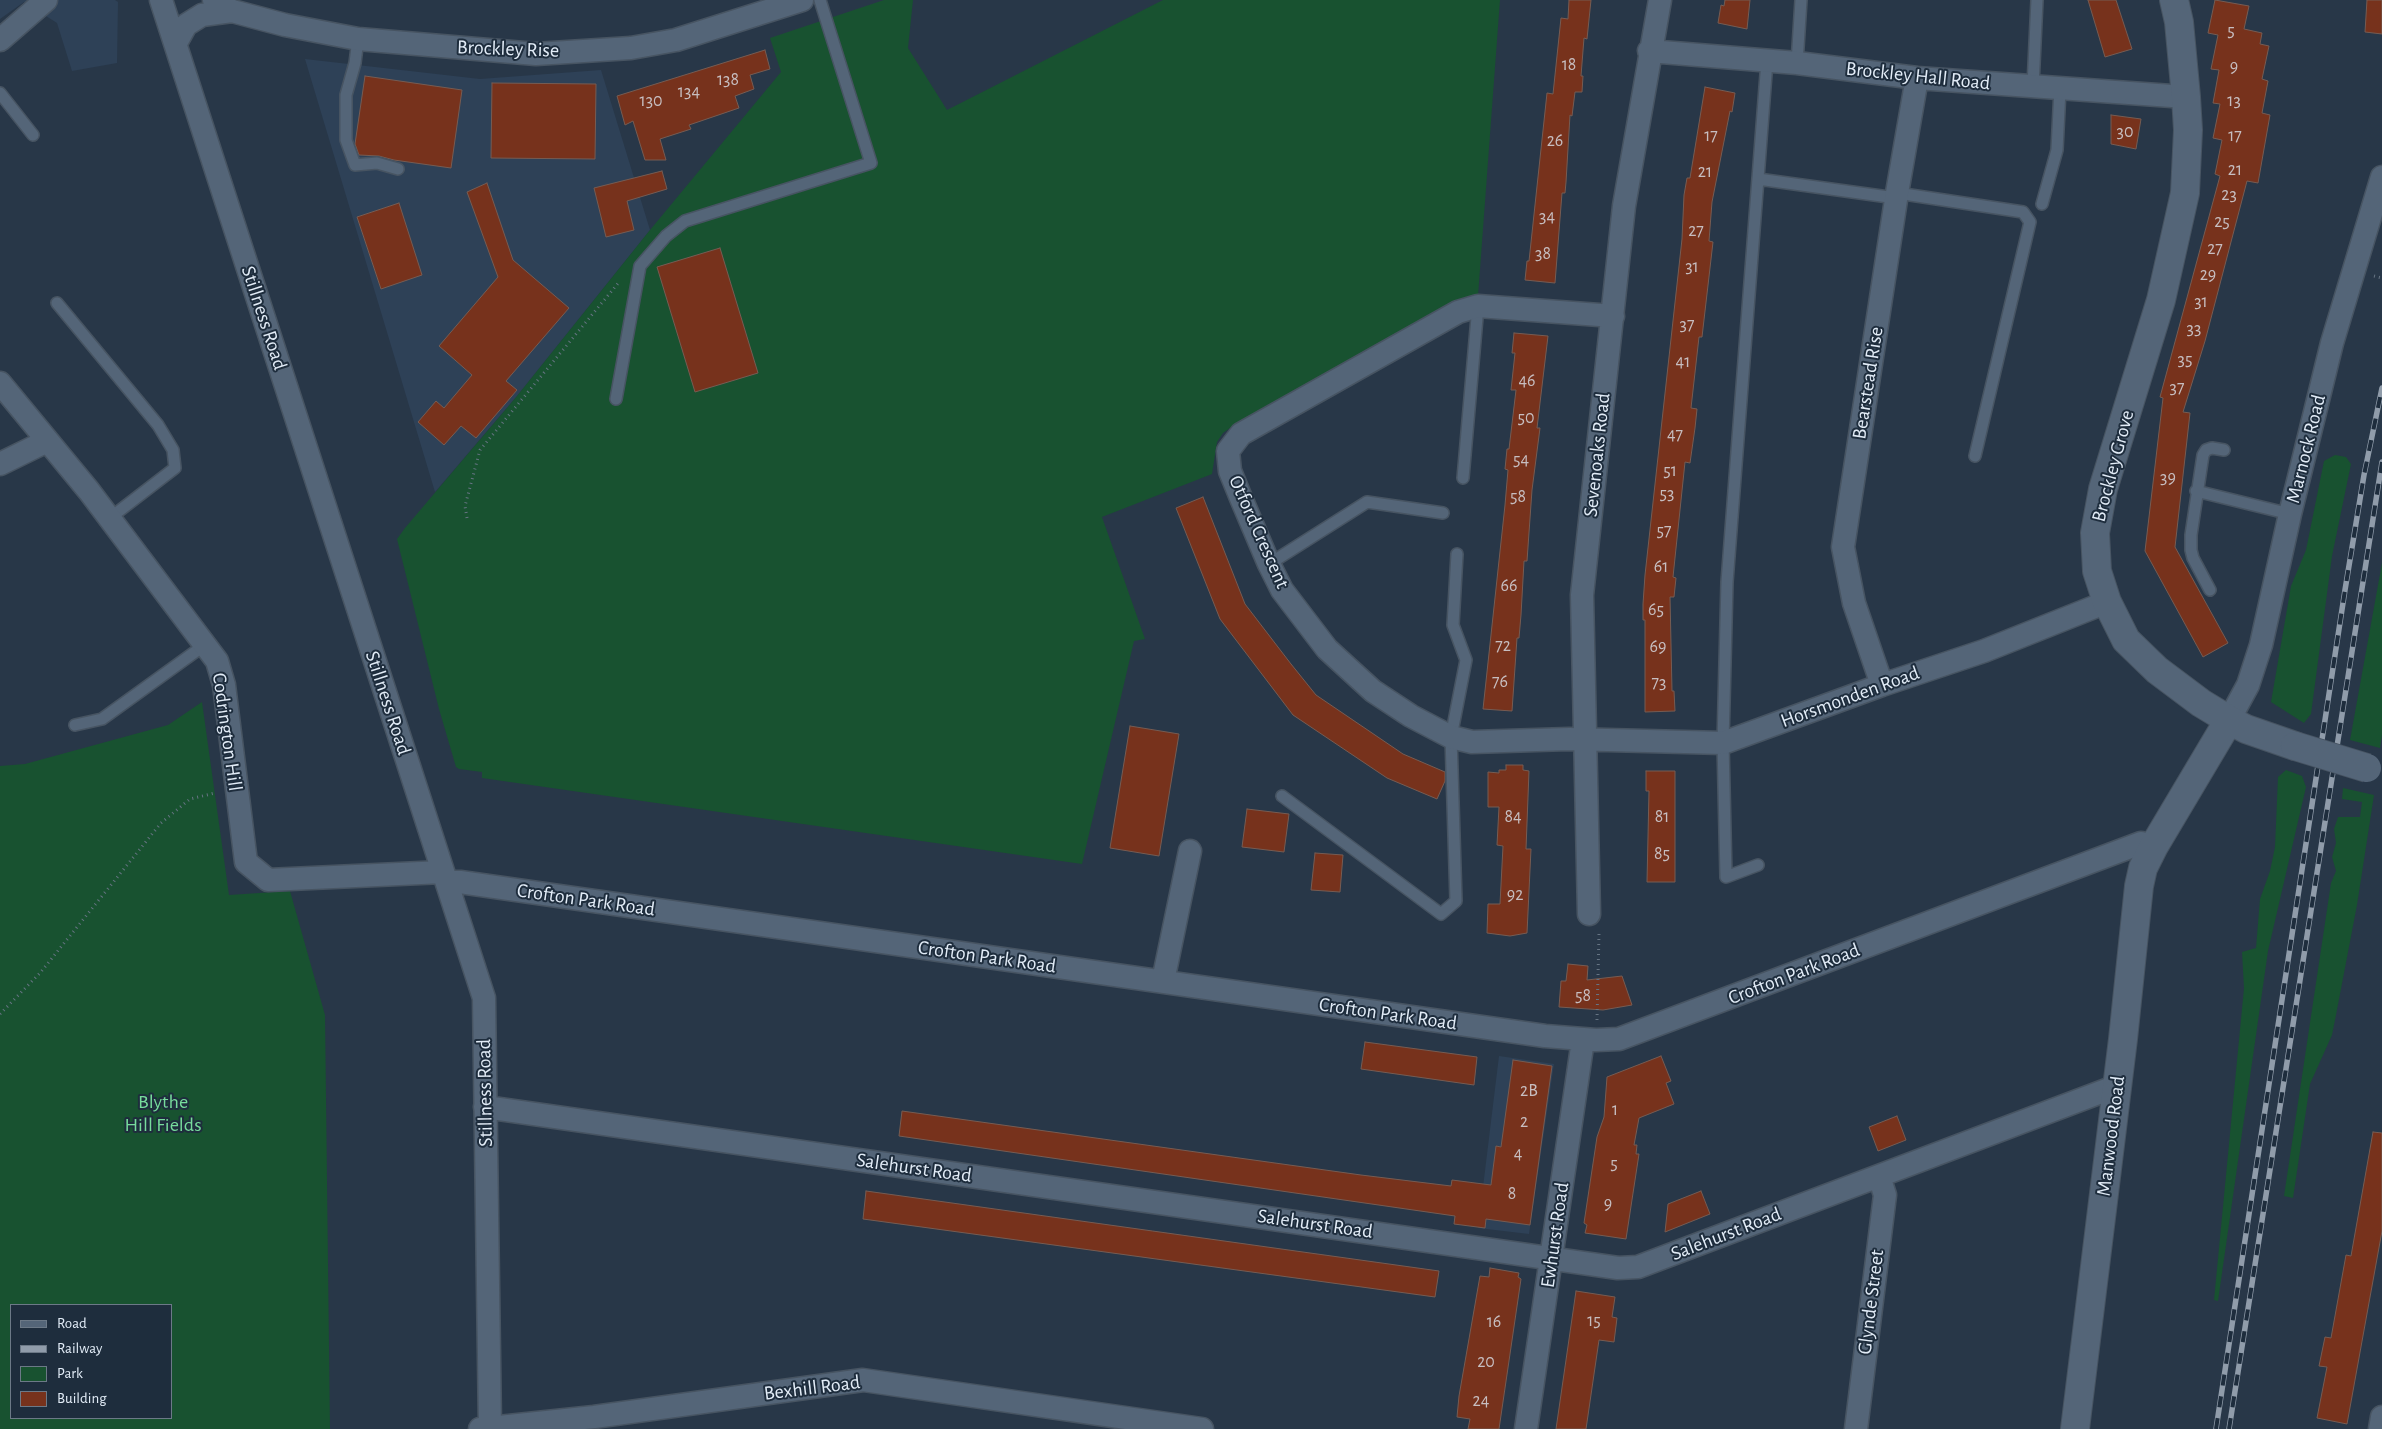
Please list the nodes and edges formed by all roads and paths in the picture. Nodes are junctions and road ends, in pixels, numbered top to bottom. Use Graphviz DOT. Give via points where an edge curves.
graph roads {
  1 [pos="46,0"];
  2 [pos="161,0"];
  3 [pos="802,0"];
  4 [pos="820,0"];
  5 [pos="1660,0"];
  6 [pos="1800,0"];
  7 [pos="2037,0"];
  8 [pos="2174,0"];
  9 [pos="223,5"];
  10 [pos="358,39"];
  11 [pos="0,40"];
  12 [pos="176,42"];
  13 [pos="1650,50"];
  14 [pos="1767,61"];
  15 [pos="1797,63"];
  16 [pos="1917,78"];
  17 [pos="2033,86"];
  18 [pos="2060,89"];
  19 [pos="0,92"];
  20 [pos="2186,97"];
  21 [pos="33,135"];
  22 [pos="398,169"];
  23 [pos="2382,177"];
  24 [pos="1758,179"];
  25 [pos="1896,195"];
  26 [pos="2042,204"];
  27 [pos="640,266"];
  28 [pos="56,303"];
  29 [pos="1478,306"];
  30 [pos="1612,316"];
  31 [pos="0,383"];
  32 [pos="616,399"];
  33 [pos="47,441"];
  34 [pos="2224,450"];
  35 [pos="1975,456"];
  36 [pos="0,464"];
  37 [pos="1463,478"];
  38 [pos="2196,491"];
  39 [pos="1442,513"];
  40 [pos="2290,514"];
  41 [pos="110,518"];
  42 [pos="467,518"];
  43 [pos="1457,554"];
  44 [pos="1269,564"];
  45 [pos="2210,590"];
  46 [pos="2106,602"];
  47 [pos="206,644"];
  48 [pos="1882,685"];
  49 [pos="2228,720"];
  50 [pos="75,726"];
  51 [pos="1451,737"];
  52 [pos="1585,740"];
  53 [pos="1723,743"];
  54 [pos="2374,770"];
  55 [pos="235,789"];
  56 [pos="1282,796"];
  57 [pos="2154,846"];
  58 [pos="1190,851"];
  59 [pos="1758,865"];
  60 [pos="445,877"];
  61 [pos="1594,920"];
  62 [pos="1163,981"];
  63 [pos="0,1014"];
  64 [pos="1589,1040"];
  65 [pos="2117,1086"];
  66 [pos="485,1107"];
  67 [pos="1878,1176"];
  68 [pos="1551,1258"];
  69 [pos="2382,1417"];
  70 [pos="1085,1421"];
  71 [pos="485,1428"];
  72 [pos="1202,1429"];
  73 [pos="1526,1429"];
  74 [pos="1856,1429"];
  75 [pos="2076,1429"];
  76 [pos="2380,1429"];
  1 -- 11 [label="street"];
  2 -- 12 [label="street, Stillness Road"];
  3 -- 10 [label="street, Brockley Rise" via="684,38 631,48 536,54"];
  4 -- 27 [label="lane" via="871,163 685,220"];
  5 -- 13 [label="street, Sevenoaks Road"];
  6 -- 15 [label="lane"];
  7 -- 17 [label="lane"];
  8 -- 20 [label="street, Brockley Grove"];
  9 -- 10 [label="street, Brockley Rise" via="285,25"];
  9 -- 12 [label="street" via="186,25"];
  10 -- 22 [label="lane" via="356,63 346,96 346,140 355,166 377,163"];
  12 -- 60 [label="street, Stillness Road"];
  13 -- 14 [label="street, Brockley Hall Road"];
  13 -- 30 [label="street, Sevenoaks Road" via="1624,206"];
  14 -- 15 [label="street, Brockley Hall Road"];
  14 -- 24 [label="lane"];
  15 -- 16 [label="street, Brockley Hall Road"];
  16 -- 17 [label="street, Brockley Hall Road"];
  16 -- 25 [label="street, Bearstead Rise"];
  17 -- 18 [label="street, Brockley Hall Road"];
  18 -- 20 [label="street, Brockley Hall Road"];
  18 -- 26 [label="lane" via="2057,150"];
  19 -- 21 [label="lane"];
  20 -- 46 [label="street, Brockley Grove" via="2185,193 2161,300 2103,489 2095,532 2097,571"];
  23 -- 40 [label="street, Marnock Road" via="2332,343"];
  24 -- 25 [label="lane"];
  24 -- 53 [label="lane" via="1727,582"];
  25 -- 35 [label="lane" via="2023,212 2030,222"];
  25 -- 48 [label="street, Bearstead Rise" via="1842,546 1854,603"];
  27 -- 32 [label="lane"];
  27 -- 42 [label="path" via="619,281 480,450 465,506"];
  28 -- 41 [label="lane" via="158,425 173,450 174,468"];
  29 -- 30 [label="street, Otford Crescent"];
  29 -- 37 [label="lane"];
  29 -- 44 [label="street, Otford Crescent" via="1458,312 1242,434 1228,450 1230,471"];
  30 -- 52 [label="street, Sevenoaks Road" via="1582,595"];
  31 -- 33 [label="street, Codrington Hill"];
  33 -- 36 [label="street"];
  33 -- 41 [label="street, Codrington Hill"];
  34 -- 38 [label="lane" via="2206,450"];
  38 -- 40 [label="lane"];
  38 -- 45 [label="lane" via="2190,550"];
  39 -- 44 [label="lane" via="1367,502"];
  40 -- 49 [label="street, Marnock Road" via="2261,645 2248,685"];
  41 -- 47 [label="street, Codrington Hill"];
  43 -- 51 [label="lane" via="1453,625 1466,660"];
  44 -- 51 [label="street, Otford Crescent" via="1282,590 1327,649 1373,690 1411,716"];
  46 -- 48 [label="street, Horsmonden Road" via="1984,651"];
  46 -- 49 [label="street, Brockley Grove" via="2126,640 2157,670"];
  47 -- 50 [label="lane" via="102,719"];
  47 -- 55 [label="street, Codrington Hill" via="217,661 224,685"];
  48 -- 53 [label="street, Horsmonden Road"];
  49 -- 54 [label="street, Brockley Grove, bridge" via="2295,746"];
  49 -- 57 [label="street"];
  51 -- 52 [label="street, Otford Crescent" via="1472,742"];
  51 -- 56 [label="lane" via="1456,901 1441,914"];
  52 -- 53 [label="street, Horsmonden Road"];
  52 -- 61 [label="street, Sevenoaks Road"];
  53 -- 59 [label="lane" via="1726,877"];
  55 -- 60 [label="street, Codrington Hill" via="246,862 268,880"];
  55 -- 63 [label="path" via="190,799 160,824 40,973"];
  57 -- 64 [label="street, Crofton Park Road" via="2141,843 1619,1039"];
  57 -- 65 [label="street, Manwood Road" via="2143,868 2139,886"];
  58 -- 62 [label="street"];
  60 -- 62 [label="street, Crofton Park Road" via="460,882"];
  60 -- 66 [label="street, Stillness Road" via="484,998"];
  61 -- 64 [label="path"];
  62 -- 64 [label="street, Crofton Park Road"];
  64 -- 68 [label="street, Ewhurst Road"];
  65 -- 67 [label="street, Salehurst Road"];
  65 -- 75 [label="street, Manwood Road"];
  66 -- 68 [label="street, Salehurst Road"];
  66 -- 71 [label="street, Stillness Road"];
  67 -- 68 [label="street, Salehurst Road" via="1638,1267 1618,1268"];
  67 -- 74 [label="street, Glynde Street" via="1885,1195"];
  68 -- 73 [label="street, Ewhurst Road"];
  69 -- 76 [label="street"];
  70 -- 71 [label="street, Bexhill Road" via="863,1380"];
  70 -- 72 [label="street, Bexhill Road"];
}
